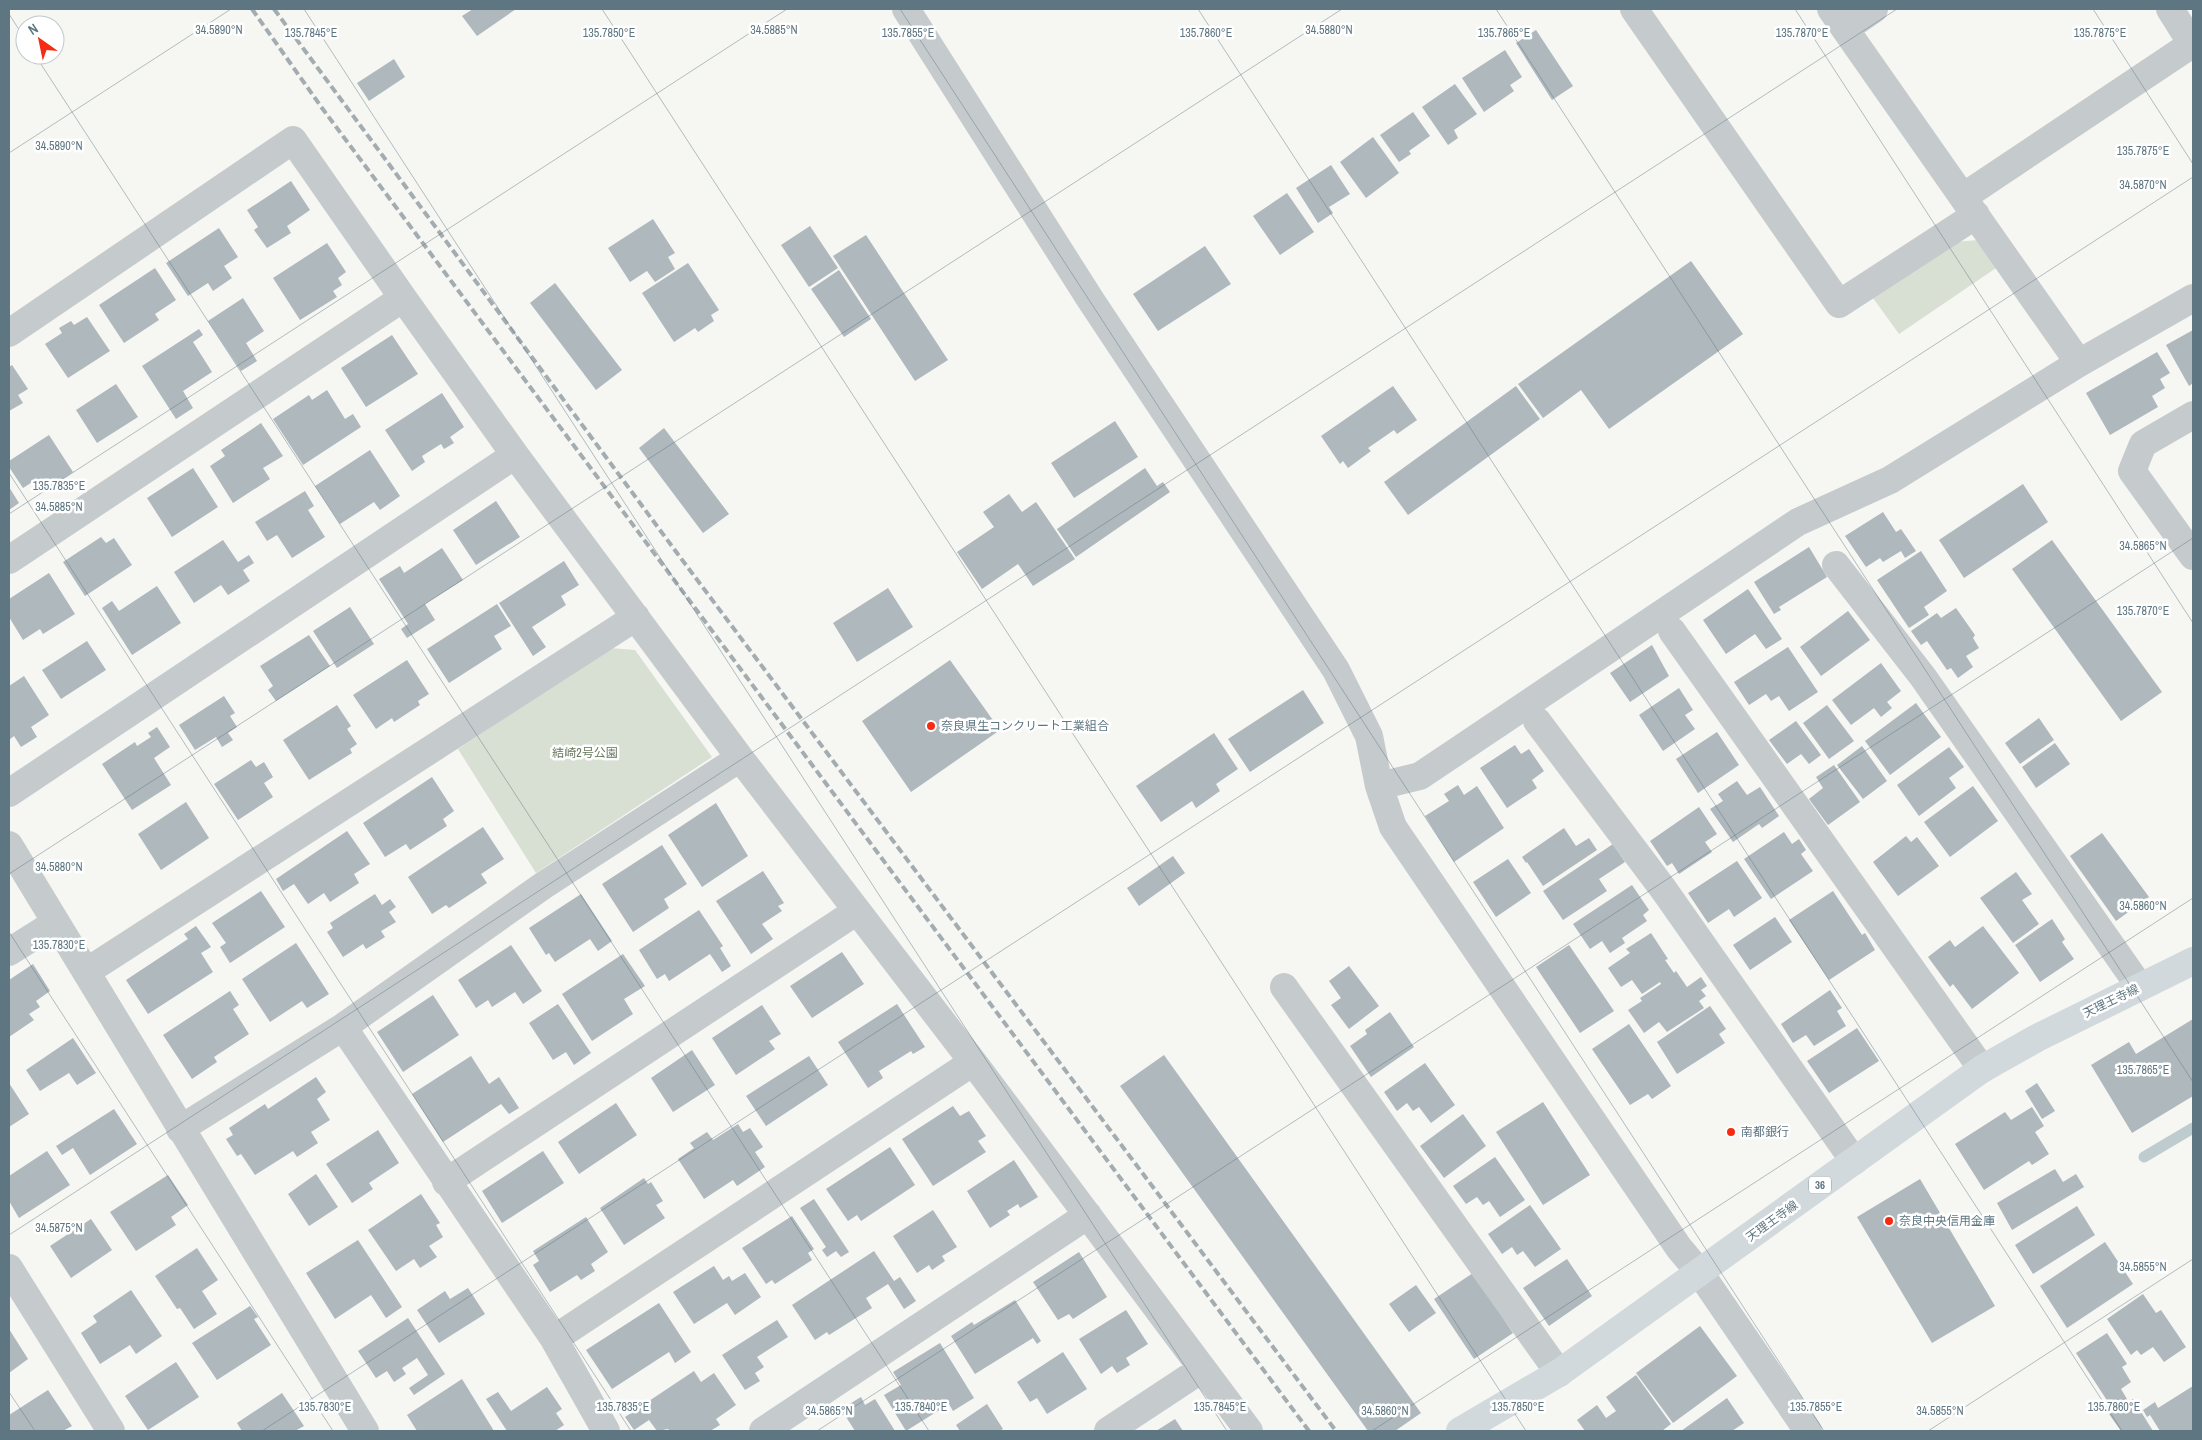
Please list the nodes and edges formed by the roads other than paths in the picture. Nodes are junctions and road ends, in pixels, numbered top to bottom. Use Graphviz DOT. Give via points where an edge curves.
graph roads {
  1 [pos="906,9"];
  2 [pos="1634,9"];
  3 [pos="1874,9"];
  4 [pos="2170,9"];
  5 [pos="1838,19"];
  6 [pos="1969,206"];
  7 [pos="403,298"];
  8 [pos="2193,298"];
  9 [pos="9,333"];
  10 [pos="2079,363"];
  11 [pos="2193,415"];
  12 [pos="515,455"];
  13 [pos="2193,556"];
  14 [pos="9,560"];
  15 [pos="1836,565"];
  16 [pos="636,617"];
  17 [pos="1672,631"];
  18 [pos="1537,722"];
  19 [pos="740,758"];
  20 [pos="1379,786"];
  21 [pos="9,793"];
  22 [pos="9,845"];
  23 [pos="857,911"];
  24 [pos="55,923"];
  25 [pos="9,952"];
  26 [pos="2193,960"];
  27 [pos="86,972"];
  28 [pos="1284,987"];
  29 [pos="2140,987"];
  30 [pos="343,1027"];
  31 [pos="973,1062"];
  32 [pos="1982,1069"];
  33 [pos="180,1129"];
  34 [pos="1854,1161"];
  35 [pos="446,1182"];
  36 [pos="1088,1215"];
  37 [pos="9,1268"];
  38 [pos="1700,1273"];
  39 [pos="554,1339"];
  40 [pos="1202,1369"];
  41 [pos="1559,1373"];
  42 [pos="111,1431"];
  43 [pos="365,1431"];
  44 [pos="606,1431"];
  45 [pos="762,1431"];
  46 [pos="1108,1431"];
  47 [pos="1249,1431"];
  48 [pos="1460,1431"];
  49 [pos="1808,1431"];
  1 -- 20 [label="street" via="1090,298 1336,670 1369,736"];
  2 -- 6 [label="street" via="1839,304"];
  3 -- 5 [label="street"];
  4 -- 6 [label="street" via="2192,44"];
  5 -- 6 [label="street"];
  6 -- 10 [label="street"];
  7 -- 9 [label="street" via="293,140"];
  7 -- 12 [label="street"];
  7 -- 14 [label="street"];
  8 -- 10 [label="street"];
  10 -- 20 [label="street" via="1890,480 1798,522 1420,776"];
  11 -- 13 [label="street" via="2143,444 2132,471"];
  12 -- 16 [label="street"];
  12 -- 21 [label="street"];
  15 -- 29 [label="street" via="1923,677"];
  16 -- 19 [label="street"];
  16 -- 27 [label="street"];
  17 -- 32 [label="street"];
  18 -- 34 [label="street" via="1664,890"];
  19 -- 23 [label="street"];
  19 -- 30 [label="street" via="544,885"];
  20 -- 38 [label="street" via="1393,826 1679,1248"];
  22 -- 24 [label="street"];
  23 -- 31 [label="street"];
  23 -- 35 [label="street"];
  24 -- 25 [label="street"];
  24 -- 27 [label="street"];
  26 -- 29 [label="main road, 天理王寺線 / 36"];
  27 -- 33 [label="street"];
  28 -- 41 [label="street"];
  29 -- 32 [label="main road, 天理王寺線 / 36"];
  30 -- 33 [label="street"];
  30 -- 35 [label="street"];
  31 -- 36 [label="street"];
  31 -- 39 [label="street"];
  32 -- 34 [label="main road, 天理王寺線 / 36"];
  33 -- 43 [label="street"];
  34 -- 38 [label="main road, 天理王寺線 / 36"];
  35 -- 39 [label="street"];
  36 -- 40 [label="street"];
  36 -- 45 [label="street"];
  37 -- 42 [label="street"];
  38 -- 41 [label="main road, 天理王寺線 / 36"];
  38 -- 49 [label="street"];
  39 -- 44 [label="street"];
  40 -- 46 [label="street"];
  40 -- 47 [label="street"];
  41 -- 48 [label="main road, 天理王寺線 / 36"];
}
